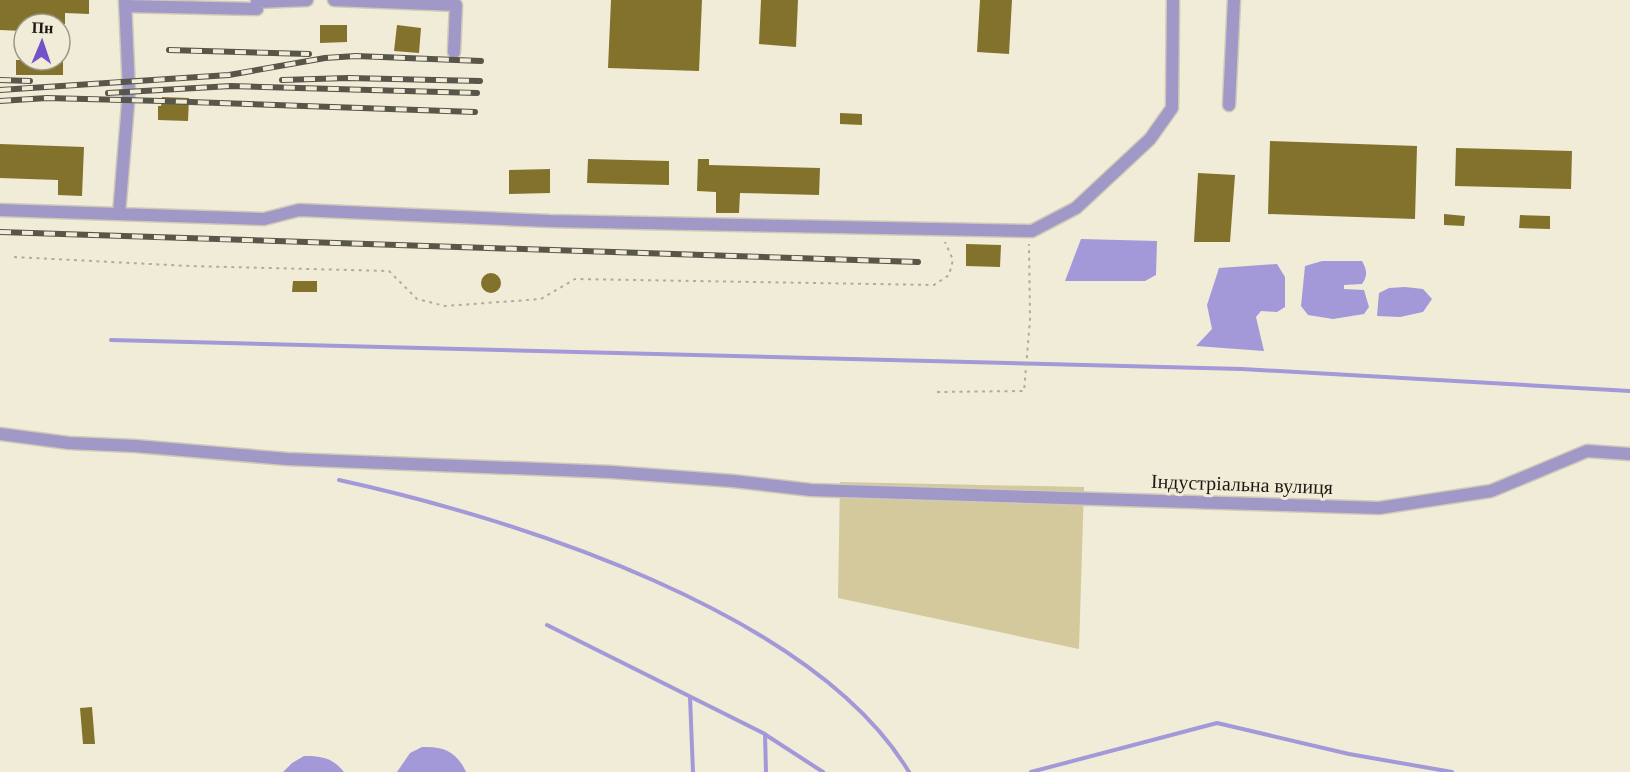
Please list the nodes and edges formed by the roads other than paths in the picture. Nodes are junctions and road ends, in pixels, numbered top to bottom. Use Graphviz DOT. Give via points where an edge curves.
graph roads {
  1 [pos="307,0"];
  2 [pos="334,0"];
  3 [pos="1173,0"];
  4 [pos="1234,0"];
  5 [pos="257,1"];
  6 [pos="125,3"];
  7 [pos="454,52"];
  8 [pos="1229,105"];
  9 [pos="0,210"];
  10 [pos="119,214"];
  11 [pos="0,434"];
  12 [pos="1630,454"];
  1 -- 5 [label="street"];
  2 -- 7 [label="street" via="456,5"];
  3 -- 10 [label="street" via="1172,108 1150,139 1076,208 1032,231 550,221 299,210 264,219"];
  4 -- 8 [label="street"];
  5 -- 6 [label="street" via="257,9"];
  6 -- 10 [label="street" via="129,91"];
  9 -- 10 [label="street"];
  11 -- 12 [label="street, Індустріальна вулиця" via="69,443 332,462 611,472 843,491 1379,508 1491,491 1587,451"];
}
